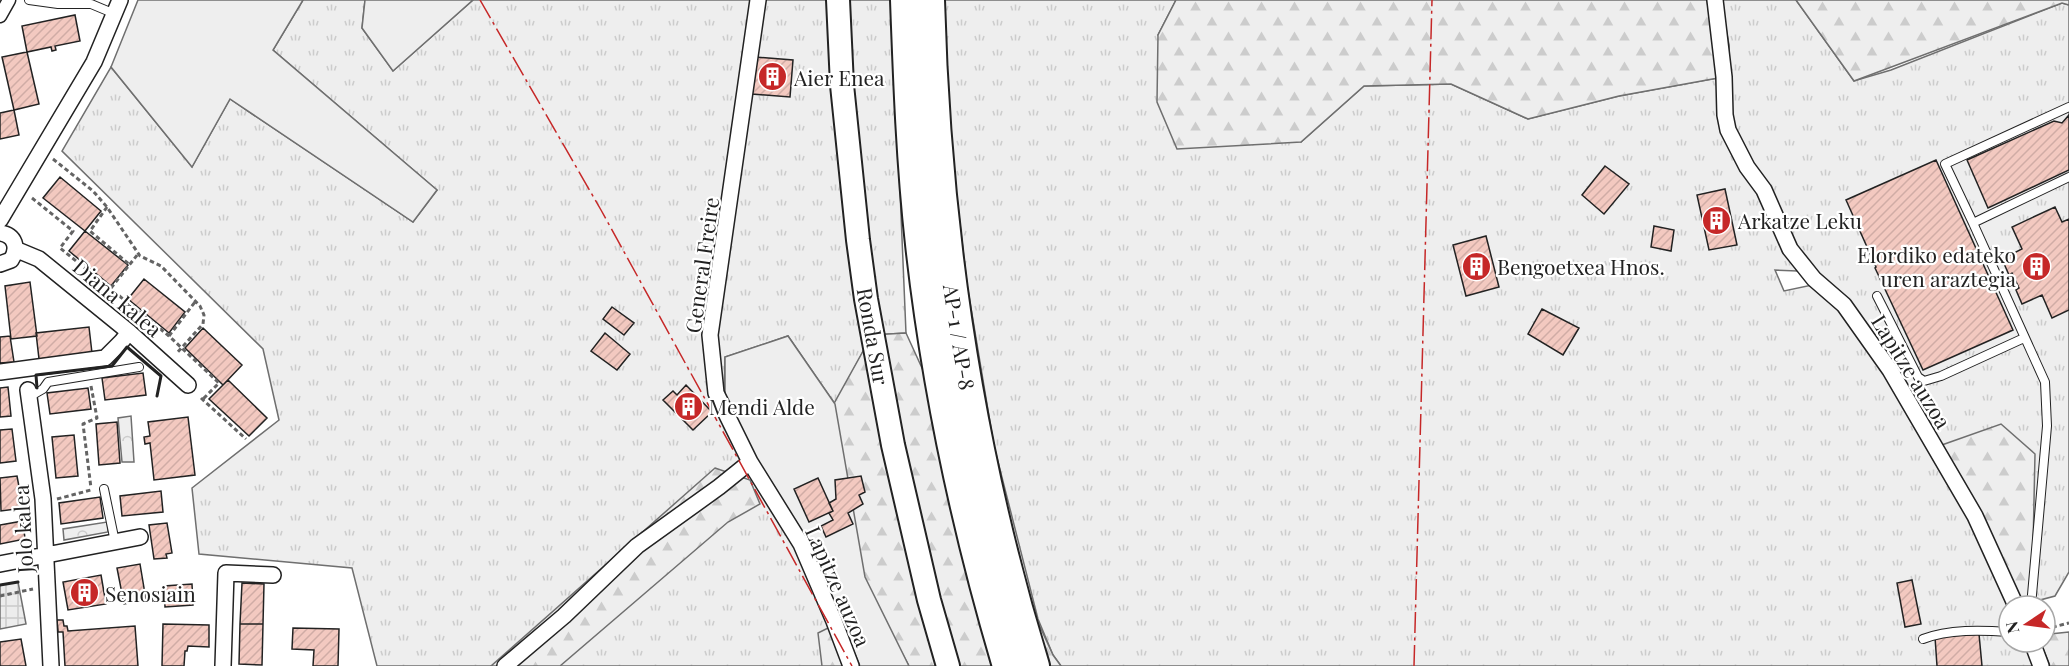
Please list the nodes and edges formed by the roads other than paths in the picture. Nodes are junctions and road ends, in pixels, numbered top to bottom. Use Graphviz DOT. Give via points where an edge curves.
graph roads {
  1 [pos="9,0"];
  2 [pos="29,0"];
  3 [pos="758,0"];
  4 [pos="838,0"];
  5 [pos="905,0"];
  6 [pos="930,0"];
  7 [pos="1715,0"];
  8 [pos="118,7"];
  9 [pos="0,16"];
  10 [pos="2069,107"];
  11 [pos="2069,177"];
  12 [pos="0,220"];
  13 [pos="1973,223"];
  14 [pos="0,233"];
  15 [pos="15,249"];
  16 [pos="0,264"];
  17 [pos="1877,296"];
  18 [pos="129,332"];
  19 [pos="2024,338"];
  20 [pos="139,367"];
  21 [pos="0,372"];
  22 [pos="188,385"];
  23 [pos="29,393"];
  24 [pos="750,462"];
  25 [pos="104,489"];
  26 [pos="140,537"];
  27 [pos="115,542"];
  28 [pos="45,556"];
  29 [pos="0,564"];
  30 [pos="273,575"];
  31 [pos="2011,594"];
  32 [pos="2032,594"];
  33 [pos="1997,631"];
  34 [pos="1923,639"];
  35 [pos="51,666"];
  36 [pos="223,666"];
  37 [pos="505,666"];
  38 [pos="851,666"];
  39 [pos="948,666"];
  40 [pos="1007,666"];
  41 [pos="1035,666"];
  1 -- 9 [label="street"];
  2 -- 8 [label="lane"];
  3 -- 24 [label="street, General Freire" via="710,335 716,393"];
  4 -- 39 [label="main road, Ronda Sur" via="842,85 866,299 897,467"];
  5 -- 40 [label="highway, AP-1 / AP-8" via="913,170 930,320 960,489"];
  6 -- 41 [label="highway, AP-1 / AP-8" via="939,167 965,378 998,534"];
  7 -- 31 [label="street, Lapitze auzoa" via="1728,130 1764,190 1791,249 1814,279 1844,305 1890,370 1975,516"];
  8 -- 12 [label="street" via="94,62"];
  10 -- 13 [label="lane" via="1945,164"];
  11 -- 13 [label="lane"];
  13 -- 19 [label="lane"];
  14 -- 15 [label="street" via="13,240"];
  15 -- 16 [label="street" via="10,260"];
  15 -- 18 [label="street, Diana kalea" via="39,260"];
  17 -- 19 [label="lane" via="1918,377 1924,381"];
  18 -- 21 [label="street" via="105,358"];
  18 -- 22 [label="street, Diana kalea"];
  19 -- 32 [label="lane" via="2045,382 2047,426"];
  20 -- 23 [label="lane" via="48,382 43,389"];
  23 -- 28 [label="street, Jolo kalea" via="43,499"];
  24 -- 37 [label="street" via="637,546"];
  24 -- 38 [label="street, Lapitze auzoa" via="801,544"];
  25 -- 27 [label="lane"];
  26 -- 27 [label="street"];
  27 -- 28 [label="street"];
  28 -- 29 [label="street"];
  28 -- 35 [label="street, Jolo kalea"];
  30 -- 36 [label="street" via="226,573"];
  33 -- 34 [label="lane" via="1939,633"];
}
